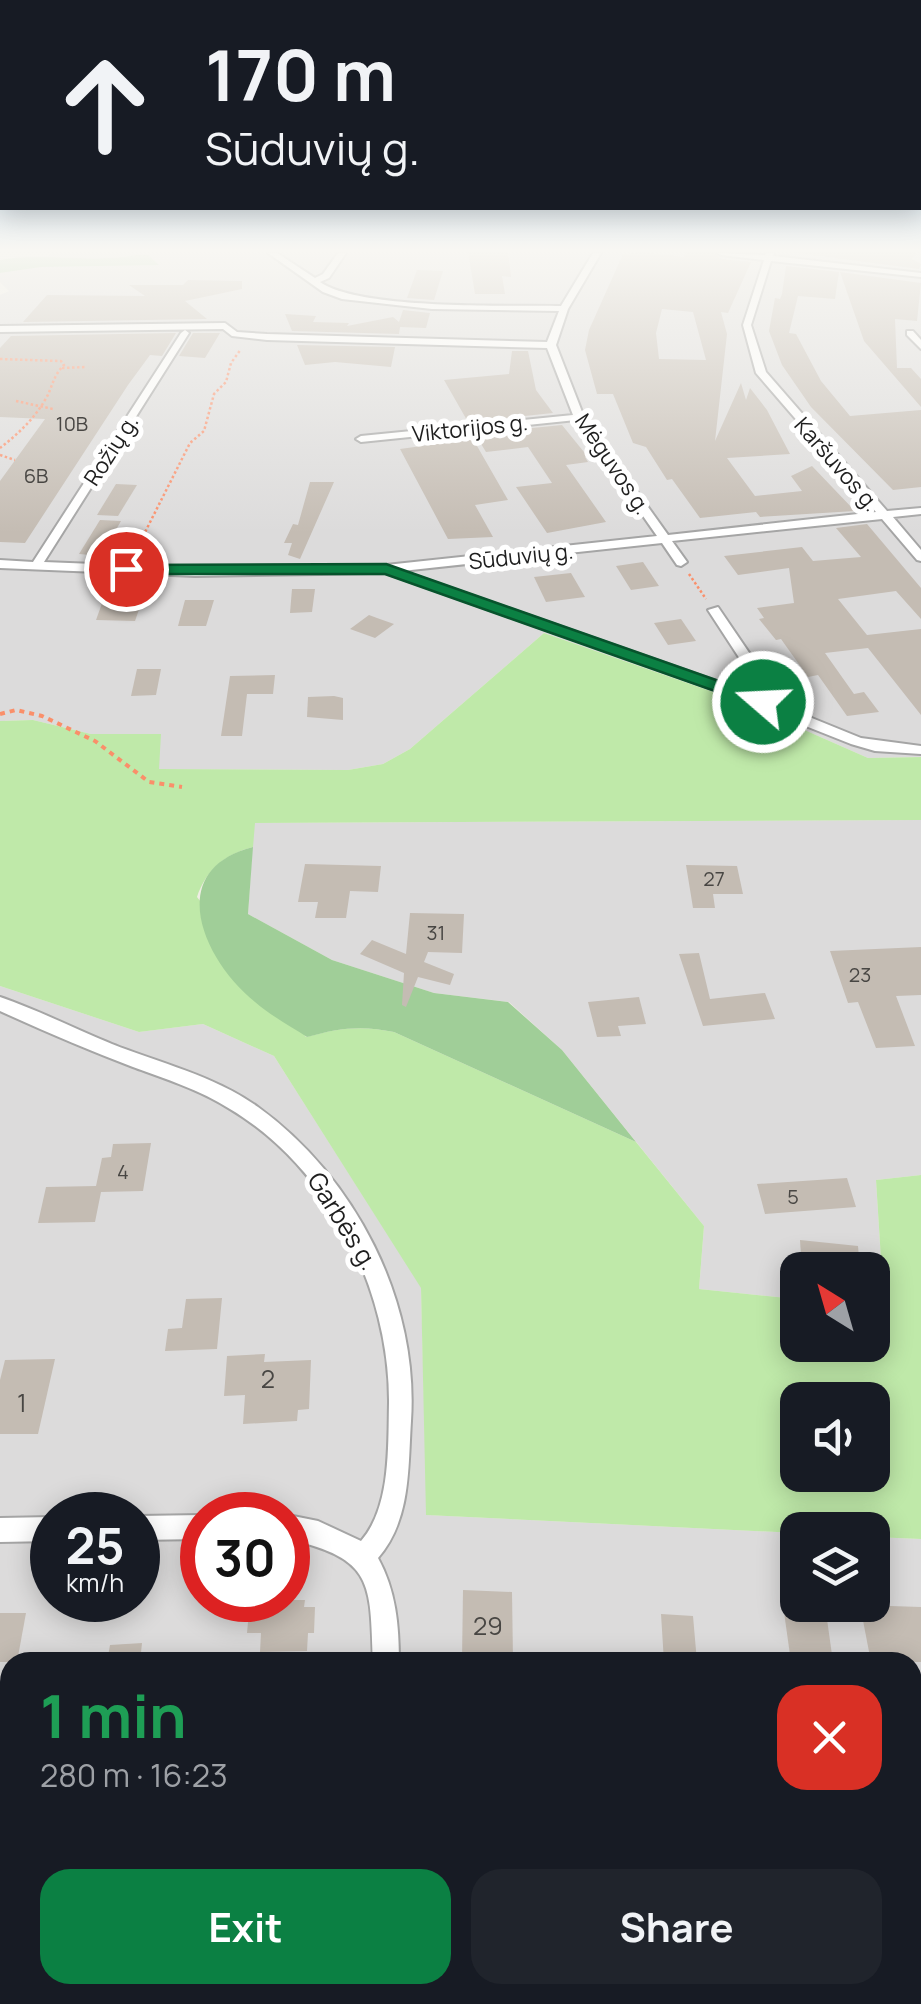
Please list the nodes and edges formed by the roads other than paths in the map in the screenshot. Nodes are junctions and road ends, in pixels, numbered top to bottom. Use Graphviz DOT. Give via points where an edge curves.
graph roads {
  1 [pos="176,347"];
  2 [pos="552,347"];
  3 [pos="753,347"];
  4 [pos="579,417"];
  5 [pos="360,439"];
  6 [pos="921,511"];
  7 [pos="882,515"];
  8 [pos="664,539"];
  9 [pos="921,557"];
  10 [pos="681,562"];
  11 [pos="0,564"];
  12 [pos="36,566"];
  13 [pos="386,569"];
  14 [pos="714,610"];
  15 [pos="763,702"];
  16 [pos="921,750"];
  17 [pos="0,1004"];
  18 [pos="30,1529"];
  19 [pos="0,1530"];
  20 [pos="310,1533"];
  21 [pos="364,1556"];
  22 [pos="386,1652"];
  1 -- 12 [label="street, Rožių g."];
  2 -- 4 [label="street, Mėguvos g."];
  3 -- 7 [label="street, Karšuvos g." via="761,373"];
  4 -- 5 [label="street, Viktorijos g."];
  4 -- 8 [label="street, Mėguvos g."];
  6 -- 7 [label="street, Sūduvių g."];
  7 -- 8 [label="street, Sūduvių g."];
  7 -- 9 [label="street, Karšuvos g."];
  8 -- 10 [label="street, Mėguvos g."];
  8 -- 13 [label="street, Sūduvių g."];
  11 -- 12 [label="street, Sūduvių g."];
  12 -- 13 [label="street, Sūduvių g."];
  13 -- 15 [label="street"];
  14 -- 15 [label="street" via="762,682"];
  15 -- 16 [label="street" via="842,740"];
  17 -- 21 [label="street, Garbės g." via="250,1111 324,1184 374,1268 397,1342 402,1399 392,1493 385,1531"];
  18 -- 19 [label="street"];
  20 -- 21 [label="street" via="343,1541"];
  21 -- 22 [label="street" via="384,1605"];
}
